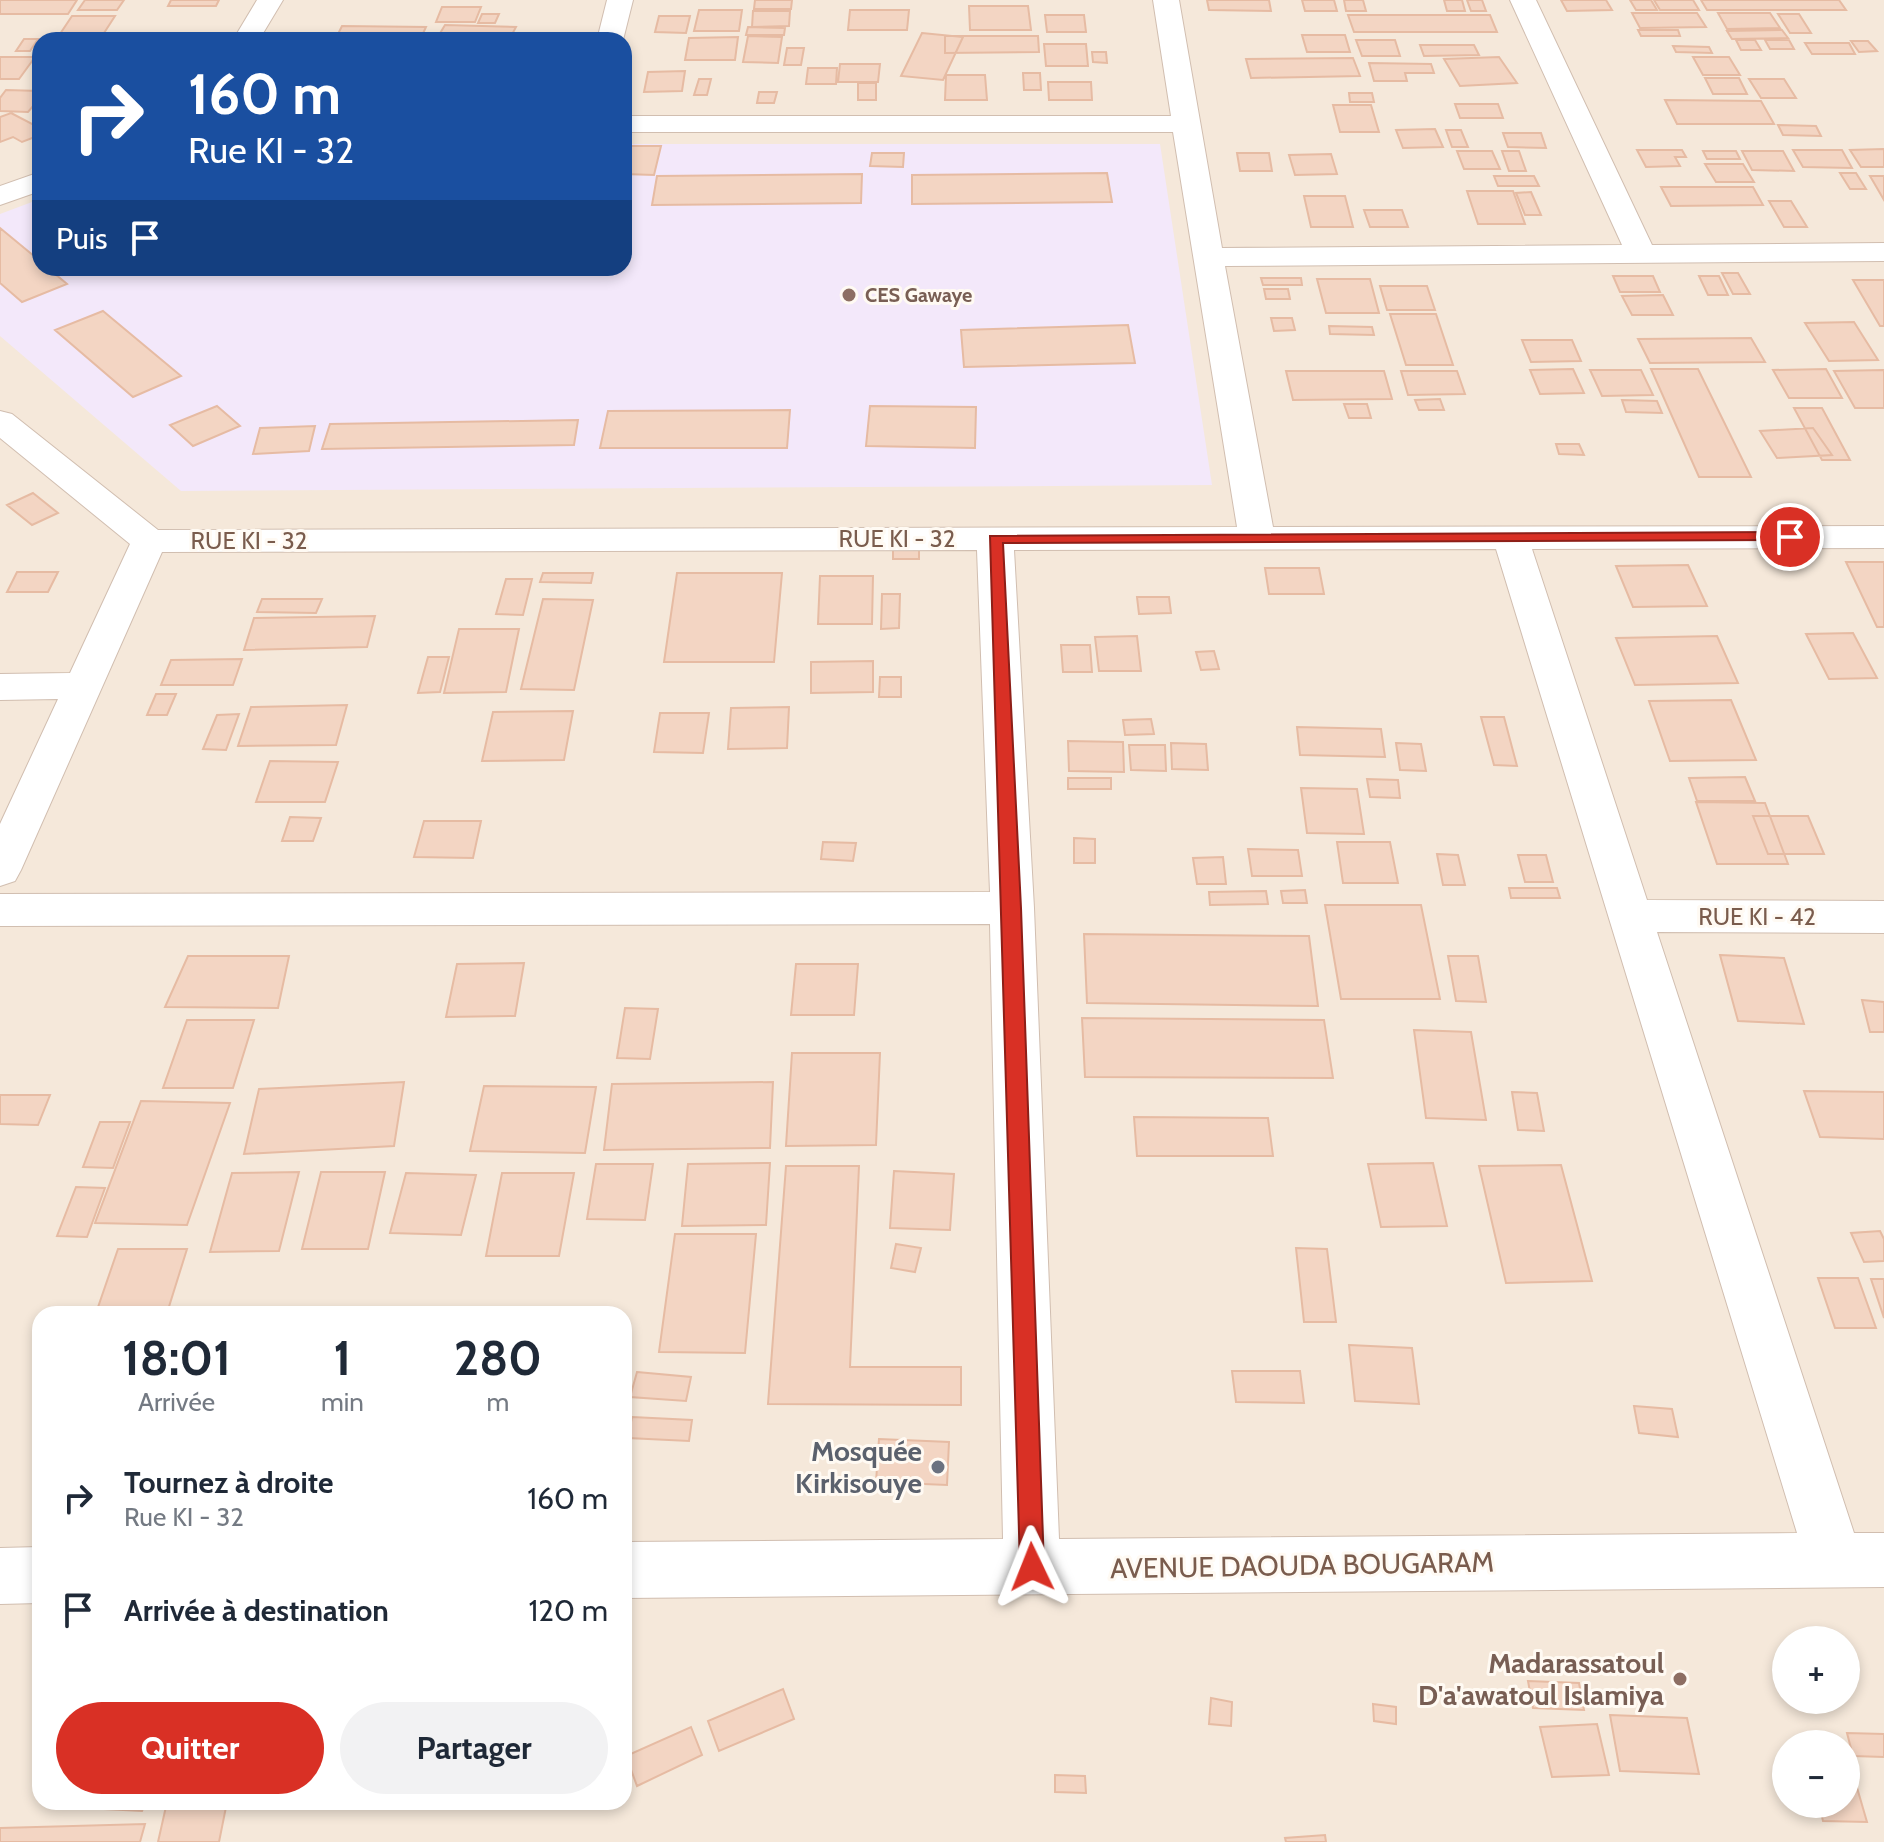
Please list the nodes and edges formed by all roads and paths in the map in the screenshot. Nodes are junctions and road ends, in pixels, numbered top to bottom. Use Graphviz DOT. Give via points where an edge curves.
graph roads {
  1 [pos="270,0"];
  2 [pos="620,0"];
  3 [pos="1166,0"];
  4 [pos="1523,0"];
  5 [pos="251,32"];
  6 [pos="612,32"];
  7 [pos="632,124"];
  8 [pos="1186,124"];
  9 [pos="32,184"];
  10 [pos="0,196"];
  11 [pos="1884,252"];
  12 [pos="1641,253"];
  13 [pos="1208,257"];
  14 [pos="0,421"];
  15 [pos="1510,537"];
  16 [pos="1884,537"];
  17 [pos="1257,538"];
  18 [pos="995,539"];
  19 [pos="149,541"];
  20 [pos="83,686"];
  21 [pos="0,687"];
  22 [pos="0,870"];
  23 [pos="1012,908"];
  24 [pos="0,910"];
  25 [pos="1630,916"];
  26 [pos="1884,917"];
  27 [pos="1859,1560"];
  28 [pos="1032,1567"];
  29 [pos="632,1570"];
  30 [pos="32,1575"];
  31 [pos="0,1576"];
  1 -- 5 [label="street"];
  2 -- 6 [label="street"];
  3 -- 8 [label="street"];
  4 -- 12 [label="street"];
  7 -- 8 [label="street"];
  8 -- 13 [label="street"];
  9 -- 10 [label="street"];
  11 -- 12 [label="street"];
  12 -- 13 [label="street"];
  13 -- 17 [label="street"];
  14 -- 19 [label="street"];
  15 -- 16 [label="street, RUE KI - 32"];
  15 -- 17 [label="street, RUE KI - 32"];
  15 -- 25 [label="street"];
  17 -- 18 [label="street, RUE KI - 32"];
  18 -- 19 [label="street, RUE KI - 32"];
  18 -- 23 [label="street"];
  19 -- 20 [label="street"];
  20 -- 21 [label="street"];
  20 -- 22 [label="street"];
  23 -- 24 [label="street"];
  23 -- 28 [label="street"];
  25 -- 26 [label="street, RUE KI - 42"];
  25 -- 27 [label="street"];
  27 -- 28 [label="street, AVENUE DAOUDA BOUGARAM"];
  28 -- 29 [label="street, AVENUE DAOUDA BOUGARAM"];
  30 -- 31 [label="street"];
}
